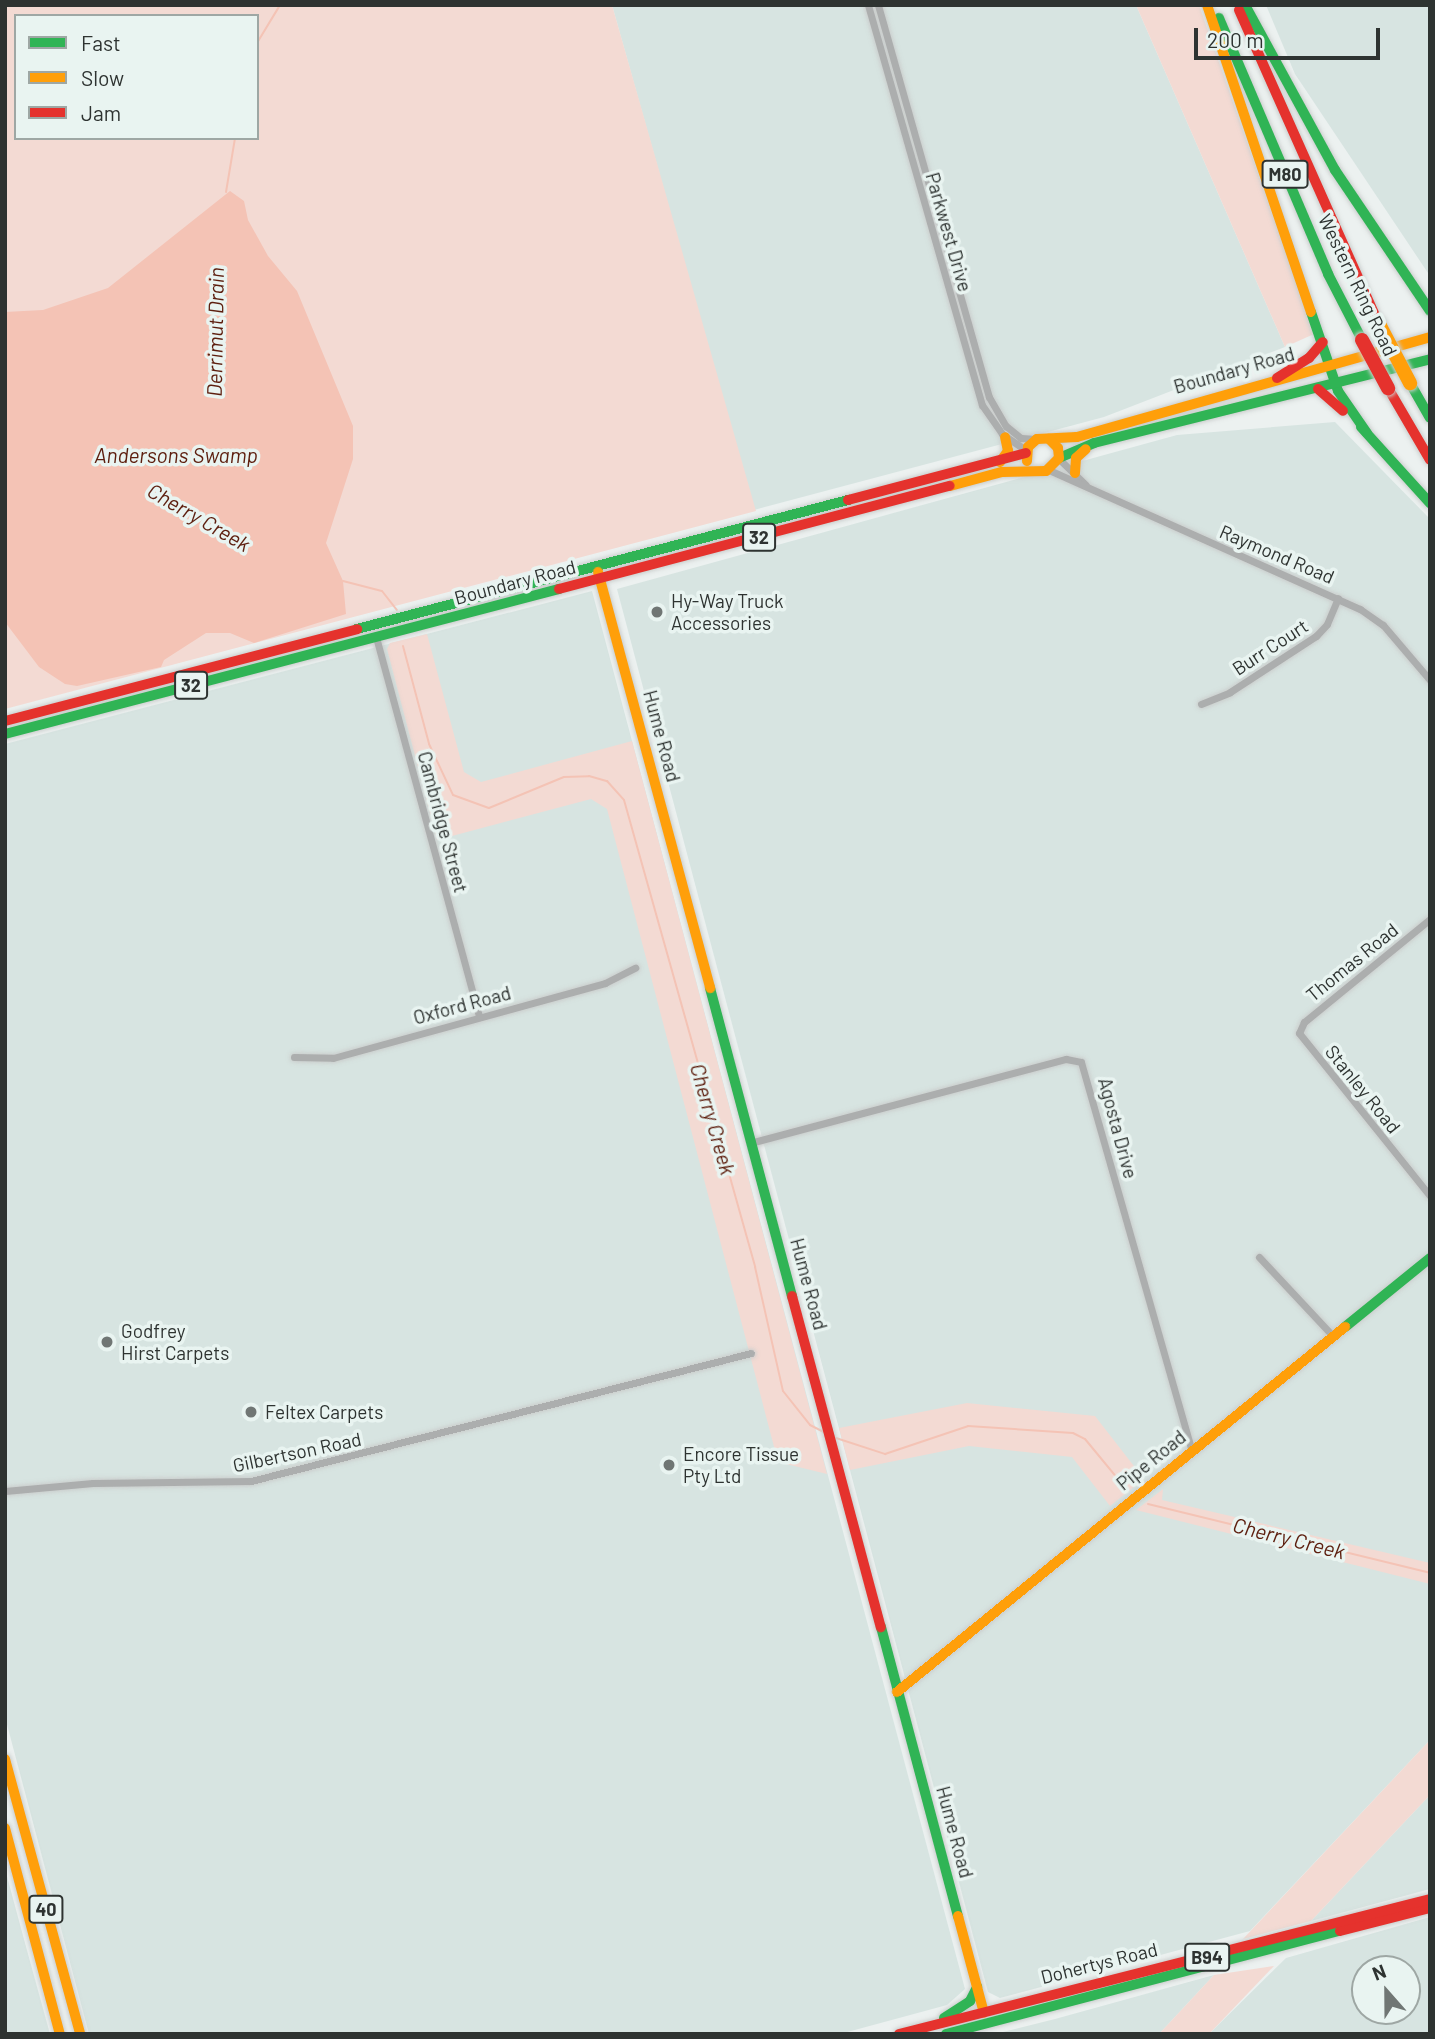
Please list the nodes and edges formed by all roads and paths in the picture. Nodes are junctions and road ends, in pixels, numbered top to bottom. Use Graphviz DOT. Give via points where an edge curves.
graph roads {
  1 [pos="868,5"];
  2 [pos="878,5"];
  3 [pos="1207,5"];
  4 [pos="1214,5"];
  5 [pos="1237,5"];
  6 [pos="1245,5"];
  7 [pos="1381,237"];
  8 [pos="1430,299"];
  9 [pos="1430,311"];
  10 [pos="960,312"];
  11 [pos="1430,337"];
  12 [pos="1323,342"];
  13 [pos="1430,359"];
  14 [pos="1330,363"];
  15 [pos="1277,378"];
  16 [pos="1336,385"];
  17 [pos="1318,389"];
  18 [pos="1430,418"];
  19 [pos="1367,433"];
  20 [pos="1005,437"];
  21 [pos="1043,439"];
  22 [pos="1094,443"];
  23 [pos="1026,452"];
  24 [pos="1430,460"];
  25 [pos="1000,462"];
  26 [pos="1056,462"];
  27 [pos="1034,469"];
  28 [pos="1075,473"];
  29 [pos="1089,489"];
  30 [pos="1430,503"];
  31 [pos="598,572"];
  32 [pos="1338,598"];
  33 [pos="374,631"];
  34 [pos="1430,680"];
  35 [pos="1201,704"];
  36 [pos="5,721"];
  37 [pos="5,733"];
  38 [pos="1430,919"];
  39 [pos="635,968"];
  40 [pos="479,1016"];
  41 [pos="1299,1033"];
  42 [pos="294,1057"];
  43 [pos="750,1143"];
  44 [pos="1430,1196"];
  45 [pos="1259,1257"];
  46 [pos="1430,1258"];
  47 [pos="1333,1336"];
  48 [pos="751,1353"];
  49 [pos="1192,1452"];
  50 [pos="5,1491"];
  51 [pos="897,1692"];
  52 [pos="5,1759"];
  53 [pos="5,1828"];
  54 [pos="1430,1899"];
  55 [pos="1430,1908"];
  56 [pos="977,1987"];
  57 [pos="985,2018"];
  58 [pos="902,2033"];
  59 [pos="60,2034"];
  60 [pos="80,2034"];
  61 [pos="946,2034"];
  1 -- 10 [label="street, Parkwest Drive"];
  2 -- 10 [label="street, Parkwest Drive"];
  3 -- 12 [label="main road"];
  4 -- 24 [label="main road, Western Ring Road / M80, bridge" via="1328,274"];
  5 -- 18 [label="main road, Western Ring Road / M80, bridge" via="1379,324"];
  6 -- 7 [label="main road" via="1323,150"];
  7 -- 8 [label="main road"];
  7 -- 9 [label="main road"];
  10 -- 20 [label="street, Parkwest Drive" via="984,411"];
  10 -- 21 [label="street, Parkwest Drive" via="996,413 1021,438"];
  11 -- 14 [label="main road, Boundary Road"];
  12 -- 14 [label="main road"];
  12 -- 15 [label="main road" via="1309,358"];
  13 -- 16 [label="main road, Boundary Road / 32"];
  14 -- 15 [label="main road, Boundary Road"];
  14 -- 16 [label="main road"];
  15 -- 21 [label="main road, Boundary Road" via="1077,437"];
  16 -- 17 [label="main road, Boundary Road / 32"];
  16 -- 19 [label="main road"];
  17 -- 19 [label="main road"];
  17 -- 22 [label="main road, Boundary Road / 32"];
  19 -- 30 [label="main road"];
  20 -- 23 [label="street, Parkwest Drive"];
  20 -- 25 [label="main road" via="1008,451"];
  21 -- 23 [label="main road"];
  21 -- 26 [label="main road" via="1057,445"];
  22 -- 26 [label="main road, Boundary Road / 32"];
  22 -- 28 [label="main road" via="1076,458"];
  23 -- 25 [label="main road, Boundary Road / 32"];
  23 -- 27 [label="main road"];
  25 -- 31 [label="main road, Boundary Road / 32"];
  26 -- 27 [label="main road, 32"];
  26 -- 28 [label="street, Raymond Road"];
  26 -- 29 [label="street, Raymond Road"];
  27 -- 31 [label="main road, Boundary Road / 32" via="995,473"];
  28 -- 29 [label="street, Raymond Road"];
  29 -- 32 [label="street, Raymond Road"];
  31 -- 33 [label="main road, Boundary Road / 32"];
  31 -- 43 [label="main road, Hume Road"];
  32 -- 34 [label="street, Raymond Road" via="1382,625"];
  32 -- 35 [label="street, Burr Court" via="1327,624 1316,636 1230,692"];
  33 -- 36 [label="main road, Boundary Road / 32"];
  33 -- 37 [label="main road, Boundary Road / 32"];
  33 -- 40 [label="street, Cambridge Street"];
  38 -- 41 [label="street, Thomas Road" via="1304,1022"];
  39 -- 40 [label="street, Oxford Road" via="605,983"];
  40 -- 42 [label="street, Oxford Road" via="332,1058"];
  41 -- 44 [label="street, Stanley Road"];
  43 -- 49 [label="street, Agosta Drive" via="1066,1059 1081,1062"];
  43 -- 51 [label="main road, Hume Road"];
  45 -- 47 [label="street"];
  46 -- 47 [label="main road, Pipe Road"];
  47 -- 49 [label="main road, Pipe Road"];
  48 -- 50 [label="street, Gilbertson Road" via="251,1481 93,1483"];
  49 -- 51 [label="main road, Pipe Road"];
  51 -- 56 [label="main road, Hume Road"];
  52 -- 60 [label="main road, 40"];
  53 -- 59 [label="main road, 40"];
  54 -- 57 [label="main road, Dohertys Road / B94"];
  55 -- 57 [label="main road, Dohertys Road / B94"];
  56 -- 57 [label="main road, Hume Road"];
  56 -- 58 [label="main road" via="970,2001 956,2012"];
  57 -- 58 [label="main road, Dohertys Road / B94"];
  57 -- 61 [label="main road, Dohertys Road / B94"];
}
